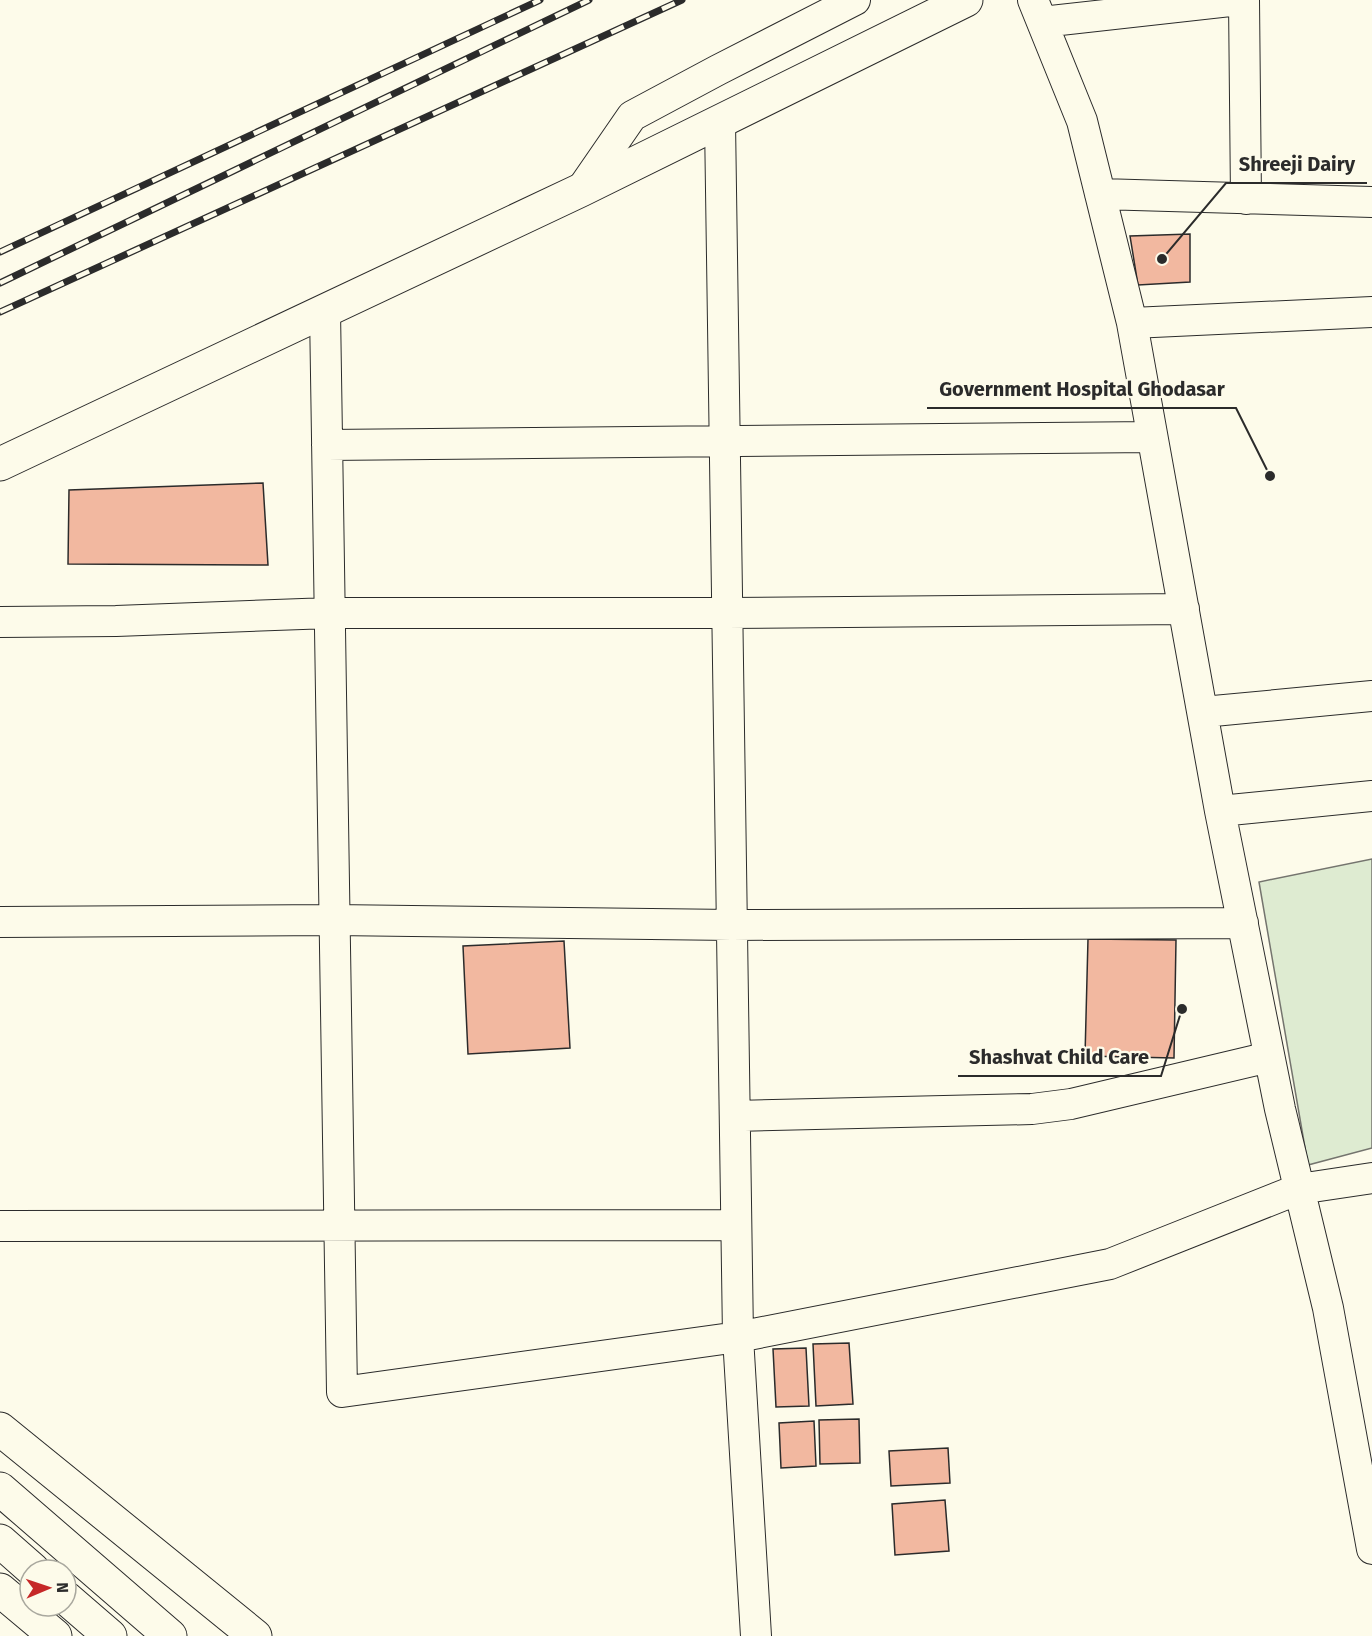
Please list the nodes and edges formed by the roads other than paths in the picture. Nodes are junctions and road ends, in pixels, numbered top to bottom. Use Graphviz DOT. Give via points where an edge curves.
graph roads {
  1 [pos="855,0"];
  2 [pos="966,0"];
  3 [pos="1239,0"];
  4 [pos="1244,0"];
  5 [pos="1037,11"];
  6 [pos="720,122"];
  7 [pos="581,190"];
  8 [pos="1100,194"];
  9 [pos="1245,199"];
  10 [pos="1372,202"];
  11 [pos="325,311"];
  12 [pos="1372,312"];
  13 [pos="1131,323"];
  14 [pos="1152,437"];
  15 [pos="724,443"];
  16 [pos="327,445"];
  17 [pos="0,464"];
  18 [pos="1184,609"];
  19 [pos="330,613"];
  20 [pos="727,613"];
  21 [pos="0,622"];
  22 [pos="1372,696"];
  23 [pos="1203,712"];
  24 [pos="1372,796"];
  25 [pos="1220,811"];
  26 [pos="334,920"];
  27 [pos="0,922"];
  28 [pos="1243,923"];
  29 [pos="732,925"];
  30 [pos="1269,1057"];
  31 [pos="735,1116"];
  32 [pos="1372,1178"];
  33 [pos="1299,1189"];
  34 [pos="736,1225"];
  35 [pos="0,1226"];
  36 [pos="339,1227"];
  37 [pos="738,1337"];
  38 [pos="0,1429"];
  39 [pos="0,1489"];
  40 [pos="0,1541"];
  41 [pos="1372,1550"];
  42 [pos="19,1558"];
  43 [pos="0,1590"];
  44 [pos="78,1608"];
  45 [pos="55,1636"];
  46 [pos="110,1636"];
  47 [pos="170,1636"];
  48 [pos="255,1636"];
  49 [pos="756,1636"];
  1 -- 7 [label="street" via="632,116"];
  2 -- 6 [label="street"];
  3 -- 5 [label="street"];
  4 -- 9 [label="street"];
  5 -- 8 [label="street" via="1082,121"];
  6 -- 7 [label="street"];
  6 -- 15 [label="street"];
  7 -- 11 [label="street"];
  8 -- 9 [label="street"];
  8 -- 13 [label="street"];
  9 -- 10 [label="street"];
  11 -- 16 [label="street"];
  11 -- 17 [label="street"];
  12 -- 13 [label="street"];
  13 -- 14 [label="street"];
  14 -- 15 [label="street"];
  14 -- 18 [label="street"];
  15 -- 16 [label="street"];
  15 -- 20 [label="street"];
  16 -- 19 [label="street"];
  18 -- 20 [label="street"];
  18 -- 23 [label="street"];
  19 -- 20 [label="street"];
  19 -- 21 [label="street"];
  19 -- 26 [label="street"];
  20 -- 29 [label="street"];
  22 -- 23 [label="street"];
  23 -- 25 [label="street"];
  24 -- 25 [label="street"];
  25 -- 28 [label="street"];
  26 -- 27 [label="street"];
  26 -- 29 [label="street"];
  26 -- 36 [label="street"];
  28 -- 29 [label="street"];
  28 -- 30 [label="street"];
  29 -- 31 [label="street"];
  30 -- 31 [label="street" via="1071,1104 1032,1109"];
  30 -- 33 [label="street"];
  31 -- 34 [label="street"];
  32 -- 33 [label="street"];
  33 -- 37 [label="street" via="1110,1264"];
  33 -- 41 [label="street" via="1328,1308"];
  34 -- 36 [label="street"];
  34 -- 37 [label="street"];
  35 -- 36 [label="street"];
  36 -- 37 [label="street" via="342,1392"];
  37 -- 49 [label="street"];
  38 -- 48 [label="street"];
  39 -- 47 [label="street"];
  40 -- 42 [label="street"];
  43 -- 45 [label="street"];
  44 -- 46 [label="street"];
}
